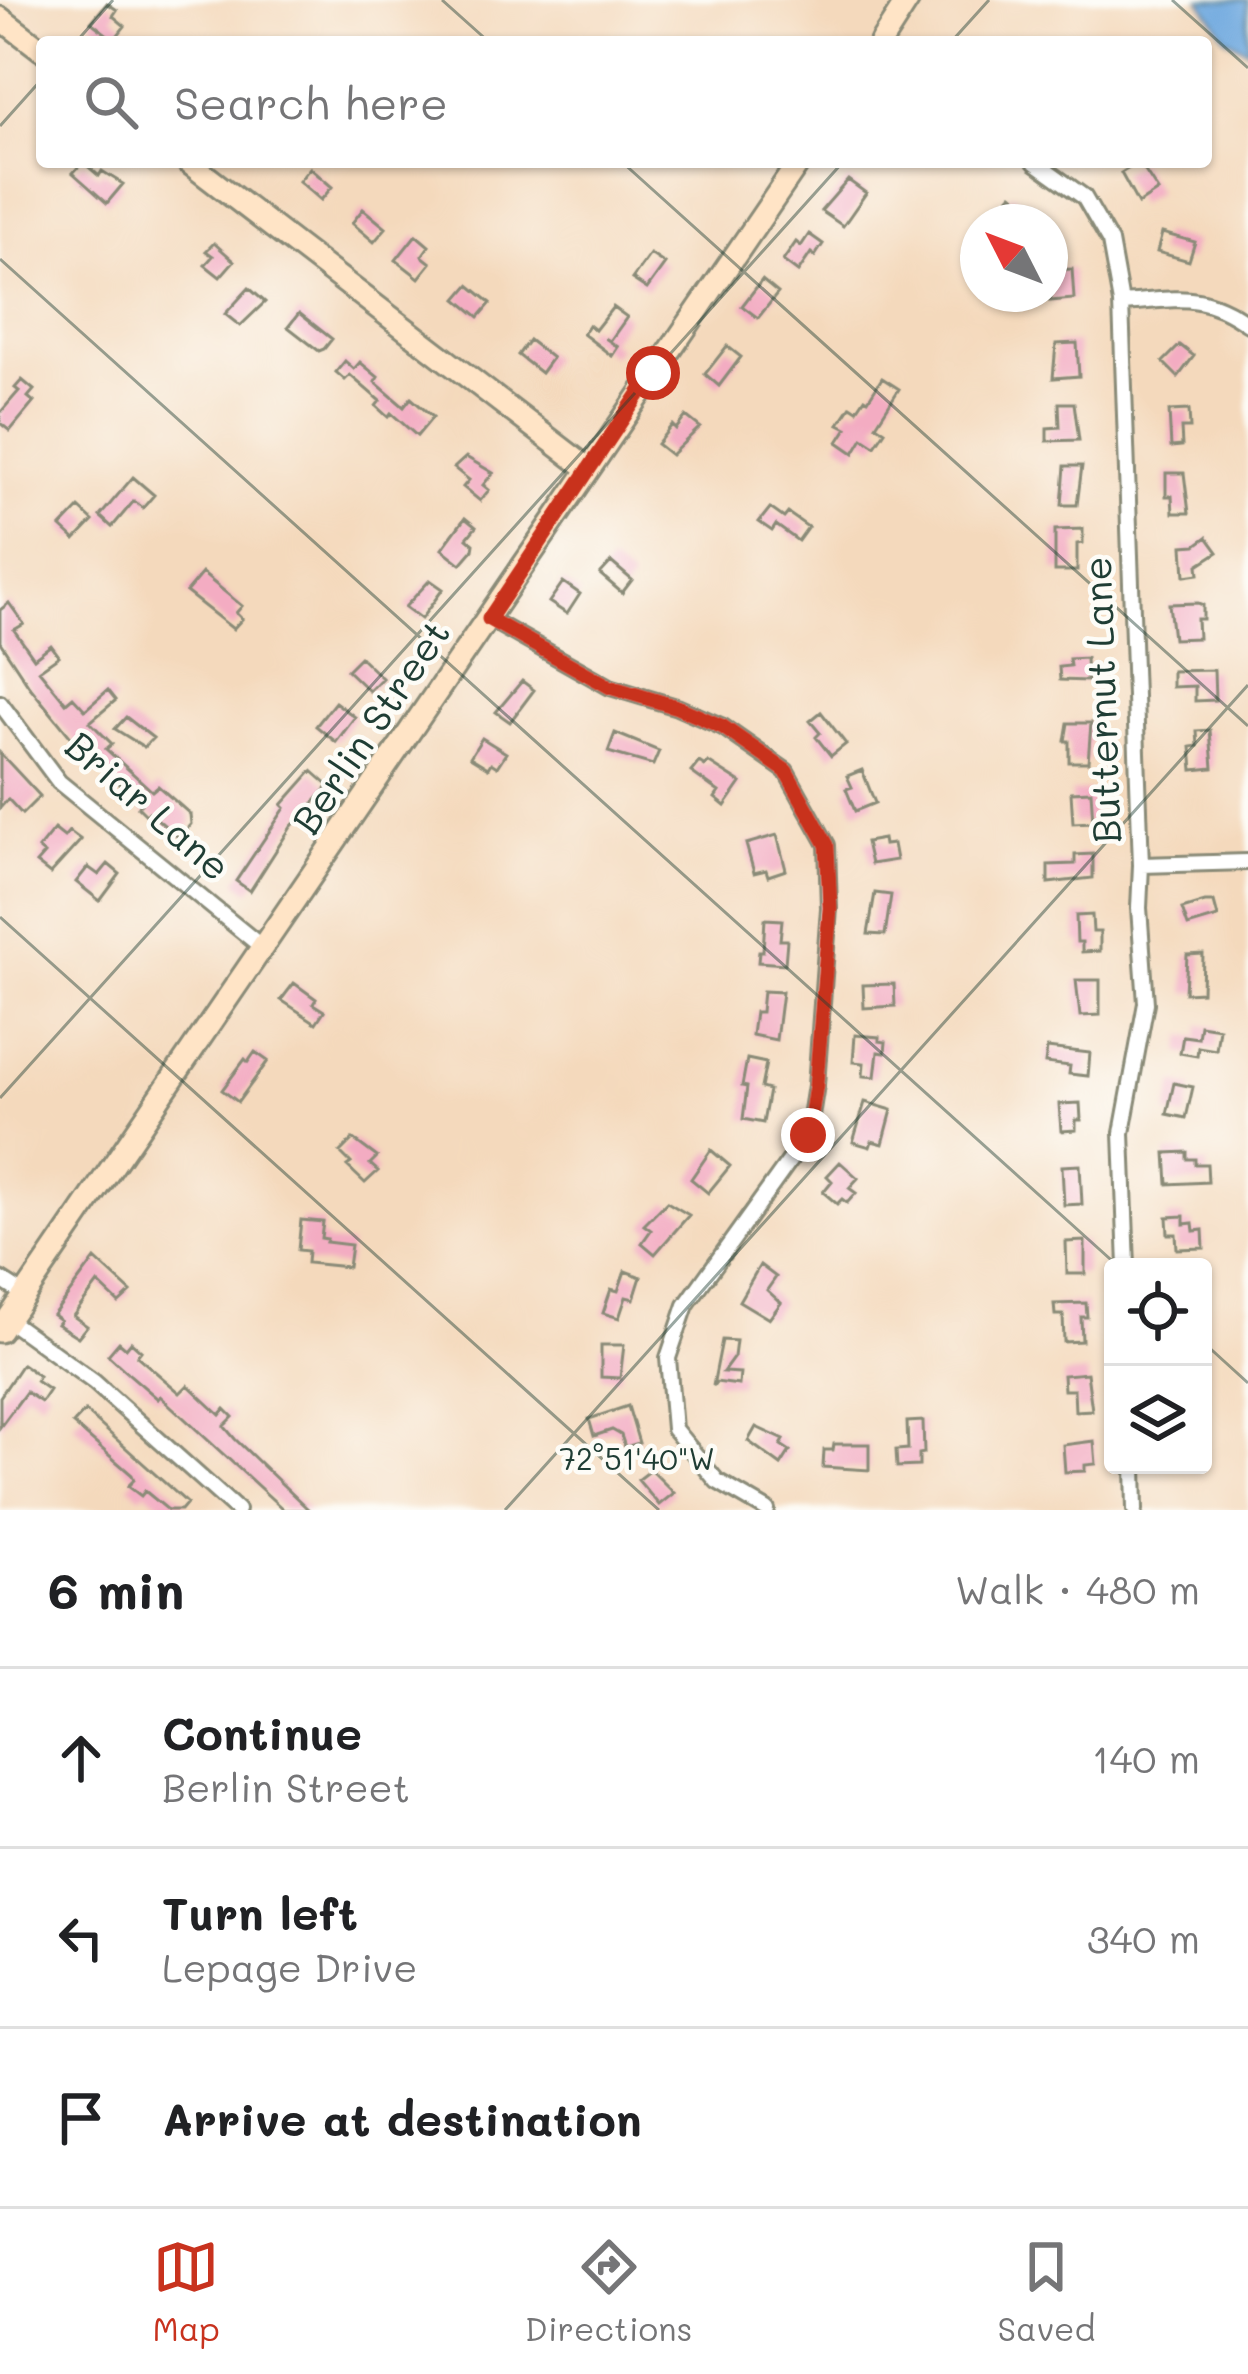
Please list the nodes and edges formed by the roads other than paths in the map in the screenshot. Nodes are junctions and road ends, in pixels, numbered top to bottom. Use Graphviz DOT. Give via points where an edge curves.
graph roads {
  1 [pos="908,0"];
  2 [pos="0,18"];
  3 [pos="885,36"];
  4 [pos="36,45"];
  5 [pos="196,168"];
  6 [pos="795,168"];
  7 [pos="1043,168"];
  8 [pos="1121,303"];
  9 [pos="1248,324"];
  10 [pos="587,468"];
  11 [pos="489,619"];
  12 [pos="0,703"];
  13 [pos="1248,862"];
  14 [pos="1141,865"];
  15 [pos="263,948"];
  16 [pos="1127,1258"];
  17 [pos="0,1279"];
  18 [pos="25,1294"];
  19 [pos="4,1326"];
  20 [pos="1133,1474"];
  21 [pos="237,1510"];
  22 [pos="767,1510"];
  23 [pos="1135,1510"];
  1 -- 3 [label="main road"];
  2 -- 4 [label="main road"];
  5 -- 10 [label="main road"];
  6 -- 10 [label="main road, Berlin Street"];
  7 -- 8 [label="street, Butternut Lane" via="1084,197 1110,242"];
  8 -- 9 [label="street" via="1217,303"];
  8 -- 14 [label="street, Butternut Lane"];
  10 -- 11 [label="main road, Berlin Street"];
  11 -- 15 [label="main road, Berlin Street"];
  11 -- 22 [label="street" via="610,687 723,727 786,771 827,845 830,908 808,1135 686,1304 668,1358 674,1430 717,1481"];
  12 -- 15 [label="street, Briar Lane" via="59,782"];
  13 -- 14 [label="street"];
  14 -- 16 [label="street, Butternut Lane" via="1146,1003 1122,1133"];
  15 -- 18 [label="main road, Berlin Street"];
  17 -- 18 [label="street"];
  18 -- 19 [label="main road, Berlin Street"];
  19 -- 21 [label="street" via="94,1382"];
  20 -- 23 [label="street"];
}
